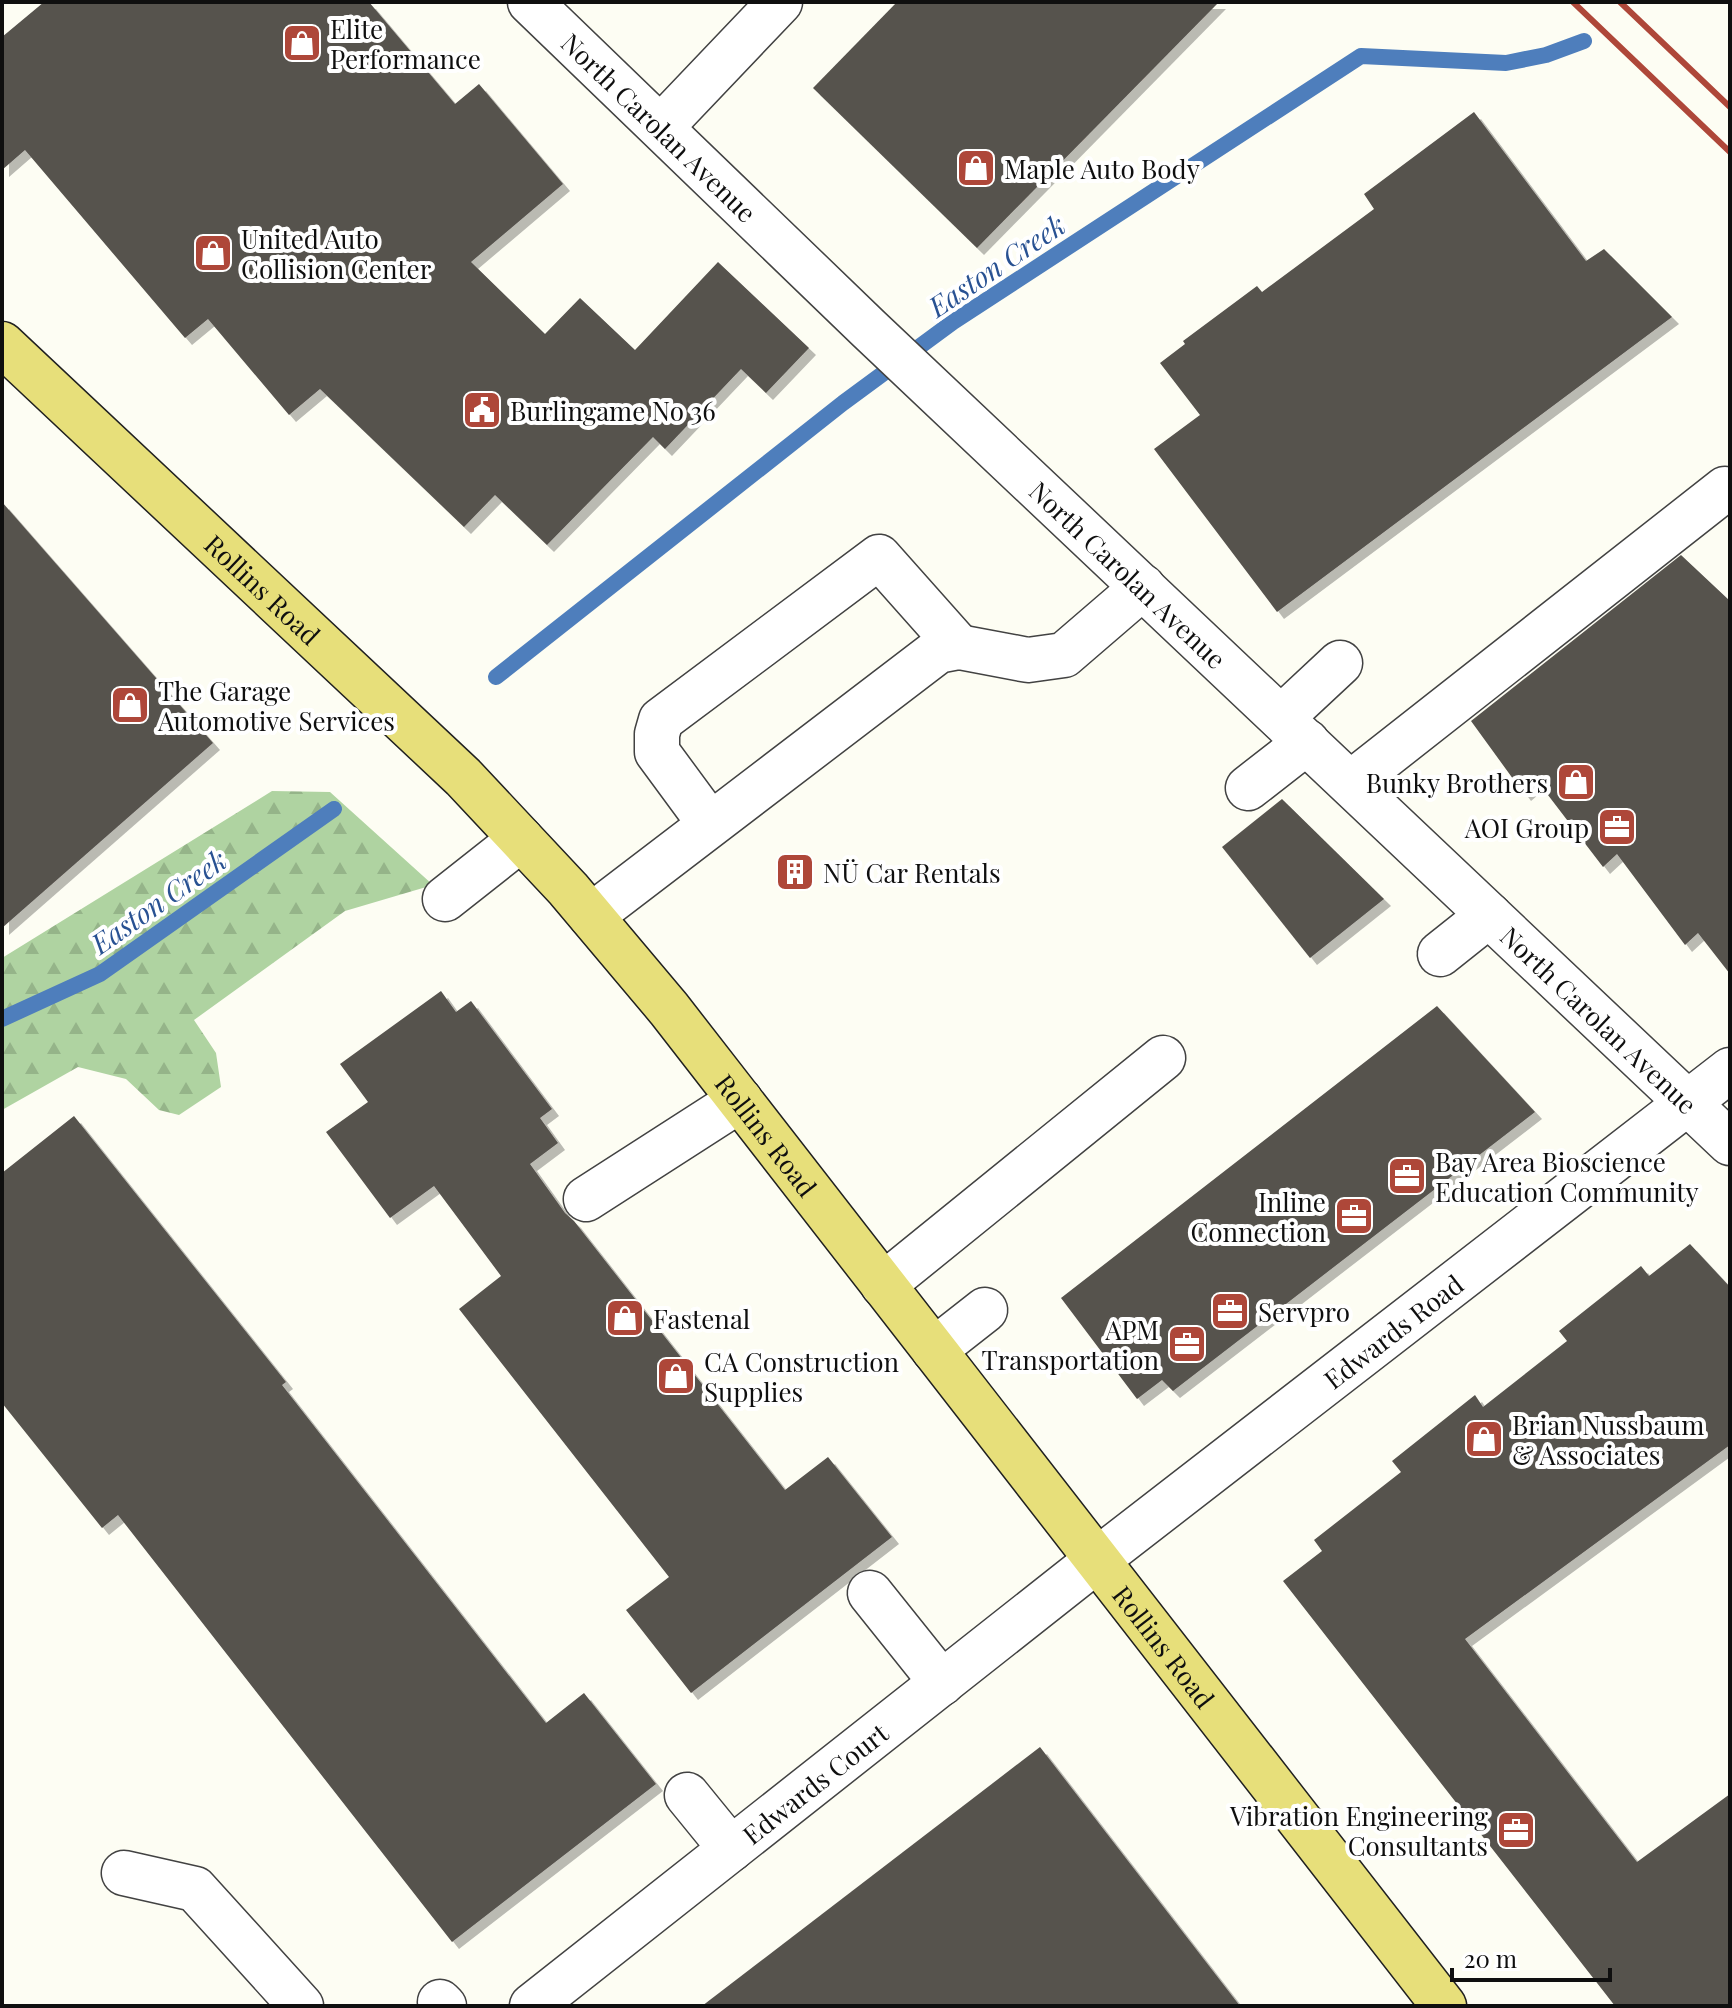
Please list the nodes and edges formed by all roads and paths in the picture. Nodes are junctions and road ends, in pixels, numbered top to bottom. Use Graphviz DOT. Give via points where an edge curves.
graph roads {
  1 [pos="530,2"];
  2 [pos="780,2"];
  3 [pos="661,127"];
  4 [pos="3,347"];
  5 [pos="1725,489"];
  6 [pos="1143,587"];
  7 [pos="959,647"];
  8 [pos="1340,663"];
  9 [pos="1294,730"];
  10 [pos="1351,783"];
  11 [pos="1248,788"];
  12 [pos="710,824"];
  13 [pos="521,839"];
  14 [pos="445,899"];
  15 [pos="1489,915"];
  16 [pos="591,916"];
  17 [pos="1440,954"];
  18 [pos="1163,1058"];
  19 [pos="1730,1070"];
  20 [pos="740,1100"];
  21 [pos="1688,1102"];
  22 [pos="1730,1143"];
  23 [pos="586,1199"];
  24 [pos="883,1285"];
  25 [pos="985,1310"];
  26 [pos="934,1350"];
  27 [pos="1097,1560"];
  28 [pos="870,1593"];
  29 [pos="942,1683"];
  30 [pos="687,1795"];
  31 [pos="731,1849"];
  32 [pos="124,1873"];
  33 [pos="301,2006"];
  34 [pos="532,2006"];
  35 [pos="1444,2006"];
  1 -- 3 [label="street, North Carolan Avenue"];
  2 -- 3 [label="street"];
  3 -- 6 [label="street, North Carolan Avenue"];
  4 -- 13 [label="main road, Rollins Road" via="412,727"];
  5 -- 10 [label="street"];
  6 -- 7 [label="street" via="1064,655 1028,660"];
  6 -- 9 [label="street, North Carolan Avenue"];
  7 -- 12 [label="street" via="938,651"];
  7 -- 12 [label="street" via="879,557 661,720 657,752"];
  8 -- 9 [label="street"];
  9 -- 10 [label="street, North Carolan Avenue"];
  9 -- 11 [label="street"];
  10 -- 15 [label="street, North Carolan Avenue"];
  12 -- 16 [label="street"];
  13 -- 14 [label="street"];
  13 -- 16 [label="main road, Rollins Road"];
  15 -- 17 [label="street"];
  15 -- 21 [label="street, North Carolan Avenue"];
  16 -- 20 [label="main road, Rollins Road"];
  18 -- 24 [label="street"];
  19 -- 21 [label="street, Edwards Road"];
  20 -- 23 [label="street"];
  20 -- 24 [label="main road, Rollins Road"];
  21 -- 22 [label="street, North Carolan Avenue"];
  21 -- 27 [label="street, Edwards Road"];
  24 -- 26 [label="main road, Rollins Road"];
  25 -- 26 [label="street"];
  26 -- 27 [label="main road, Rollins Road"];
  27 -- 29 [label="street, Edwards Court"];
  27 -- 35 [label="main road, Rollins Road"];
  28 -- 29 [label="street"];
  29 -- 31 [label="street, Edwards Court"];
  30 -- 31 [label="street"];
  31 -- 34 [label="street, Edwards Court"];
  32 -- 33 [label="street" via="195,1889"];
}
